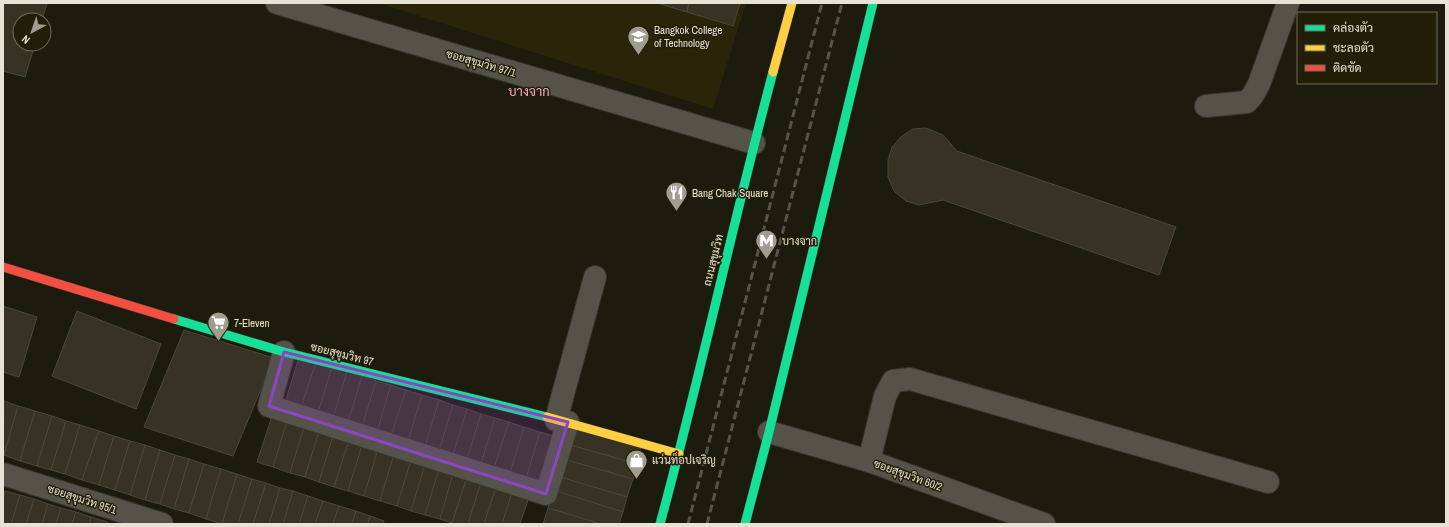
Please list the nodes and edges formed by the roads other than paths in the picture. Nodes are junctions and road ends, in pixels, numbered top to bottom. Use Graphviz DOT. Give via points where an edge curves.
graph roads {
  1 [pos="277,3"];
  2 [pos="792,3"];
  3 [pos="873,3"];
  4 [pos="1288,3"];
  5 [pos="1206,106"];
  6 [pos="754,143"];
  7 [pos="3,267"];
  8 [pos="595,277"];
  9 [pos="284,352"];
  10 [pos="562,421"];
  11 [pos="769,432"];
  12 [pos="679,454"];
  13 [pos="869,461"];
  14 [pos="3,474"];
  15 [pos="1268,482"];
  16 [pos="162,524"];
  17 [pos="660,524"];
  18 [pos="745,524"];
  19 [pos="1044,524"];
  1 -- 6 [label="street, ซอยสุขุมวิท 97/1"];
  2 -- 6 [label="main road, ถนนสุขุมวิท"];
  3 -- 11 [label="main road"];
  4 -- 5 [label="street" via="1253,95 1247,102"];
  6 -- 12 [label="main road, ถนนสุขุมวิท"];
  7 -- 9 [label="main road, ซอยสุขุมวิท 97"];
  8 -- 10 [label="street"];
  9 -- 10 [label="main road, ซอยสุขุมวิท 97"];
  9 -- 10 [label="street" via="269,406 546,494"];
  10 -- 12 [label="main road, ซอยสุขุมวิท 97"];
  11 -- 13 [label="street, ซอยสุขุมวิท 60/2"];
  11 -- 18 [label="main road"];
  12 -- 17 [label="main road, ถนนสุขุมวิท"];
  13 -- 15 [label="street" via="885,396 893,381 910,379"];
  13 -- 19 [label="street, ซอยสุขุมวิท 60/2"];
  14 -- 16 [label="street, ซอยสุขุมวิท 95/1"];
}
